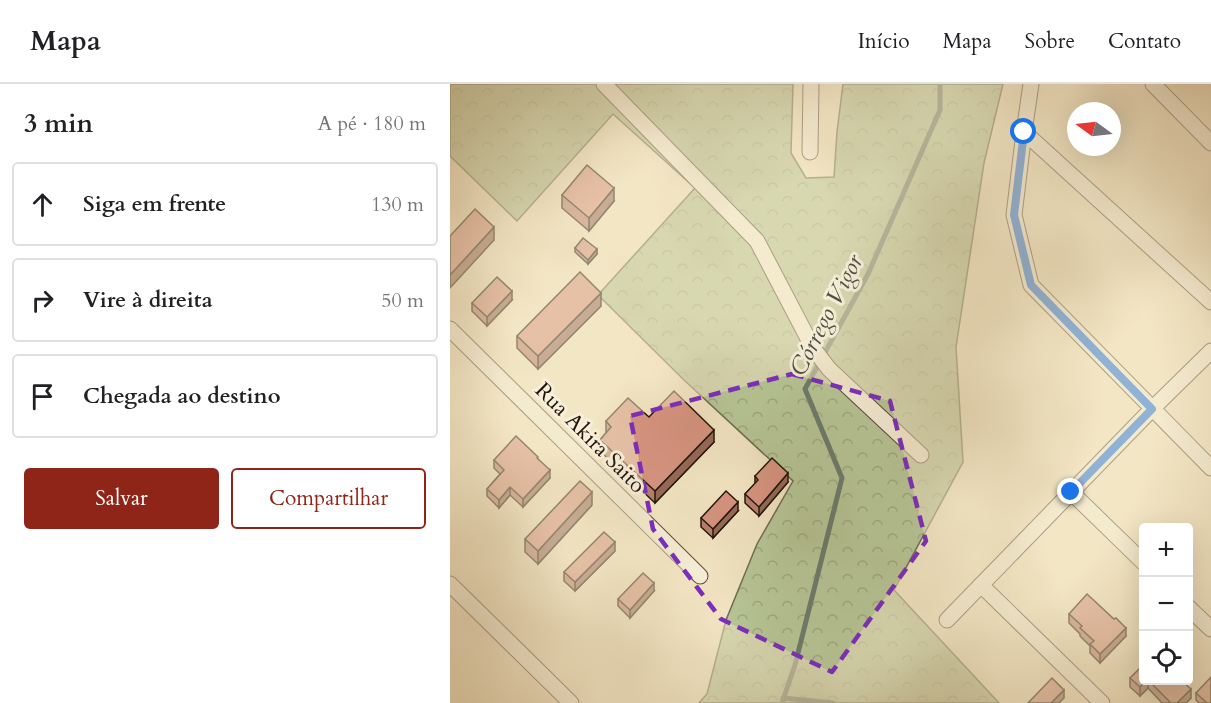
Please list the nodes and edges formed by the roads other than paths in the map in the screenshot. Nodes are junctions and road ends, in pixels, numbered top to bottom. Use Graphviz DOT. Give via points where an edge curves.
graph roads {
  1 [pos="604,84"];
  2 [pos="811,84"];
  3 [pos="1031,84"];
  4 [pos="1153,84"];
  5 [pos="1024,132"];
  6 [pos="1211,143"];
  7 [pos="810,152"];
  8 [pos="1211,302"];
  9 [pos="450,329"];
  10 [pos="1211,351"];
  11 [pos="1152,409"];
  12 [pos="921,455"];
  13 [pos="1211,468"];
  14 [pos="1071,492"];
  15 [pos="1139,559"];
  16 [pos="700,576"];
  17 [pos="450,584"];
  18 [pos="981,585"];
  19 [pos="1193,612"];
  20 [pos="947,620"];
  21 [pos="1211,629"];
  22 [pos="571,703"];
  23 [pos="1102,703"];
  1 -- 12 [label="street" via="757,241 813,348 829,369"];
  2 -- 7 [label="street"];
  3 -- 5 [label="street"];
  4 -- 6 [label="street"];
  5 -- 8 [label="street"];
  5 -- 11 [label="street" via="1014,215 1031,285"];
  9 -- 16 [label="street, Rua Akira Saito"];
  10 -- 11 [label="street"];
  11 -- 13 [label="street"];
  11 -- 14 [label="street"];
  14 -- 15 [label="street"];
  14 -- 18 [label="street"];
  17 -- 22 [label="street"];
  18 -- 20 [label="street"];
  18 -- 23 [label="street"];
  19 -- 21 [label="street"];
}
